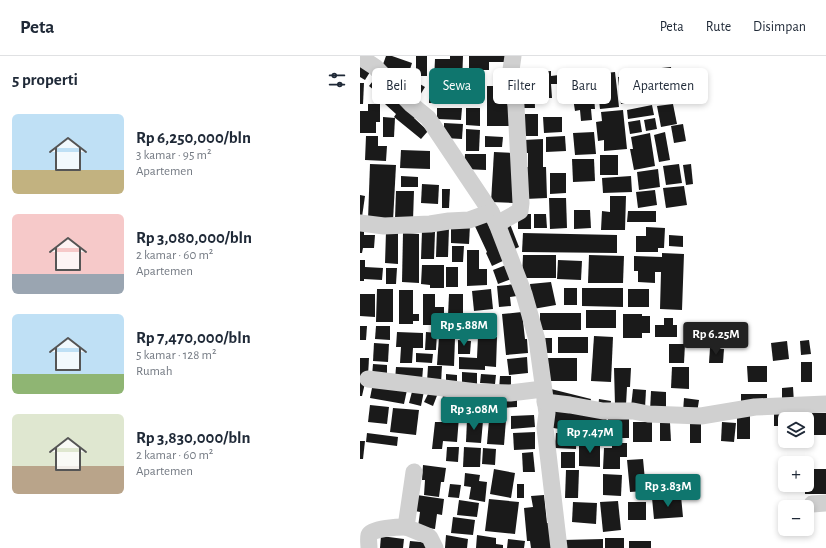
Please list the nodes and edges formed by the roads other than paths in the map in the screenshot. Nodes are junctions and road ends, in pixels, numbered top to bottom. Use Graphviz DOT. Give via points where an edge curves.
graph roads {
  1 [pos="514,56"];
  2 [pos="360,57"];
  3 [pos="494,218"];
  4 [pos="360,223"];
  5 [pos="368,379"];
  6 [pos="544,396"];
  7 [pos="826,404"];
  8 [pos="414,472"];
  9 [pos="406,526"];
  10 [pos="369,548"];
  11 [pos="435,548"];
  12 [pos="559,548"];
  1 -- 3 [label="street" via="511,70 516,106 521,203 520,211"];
  2 -- 3 [label="street" via="375,67 428,118"];
  3 -- 4 [label="street" via="384,226"];
  3 -- 6 [label="street" via="524,294 537,340"];
  5 -- 6 [label="street" via="476,392"];
  6 -- 7 [label="street" via="570,405 603,411 701,416 755,407"];
  6 -- 12 [label="street" via="547,413 545,428"];
  8 -- 9 [label="street"];
  9 -- 10 [label="street" via="371,532"];
  9 -- 11 [label="street" via="428,536"];
}
